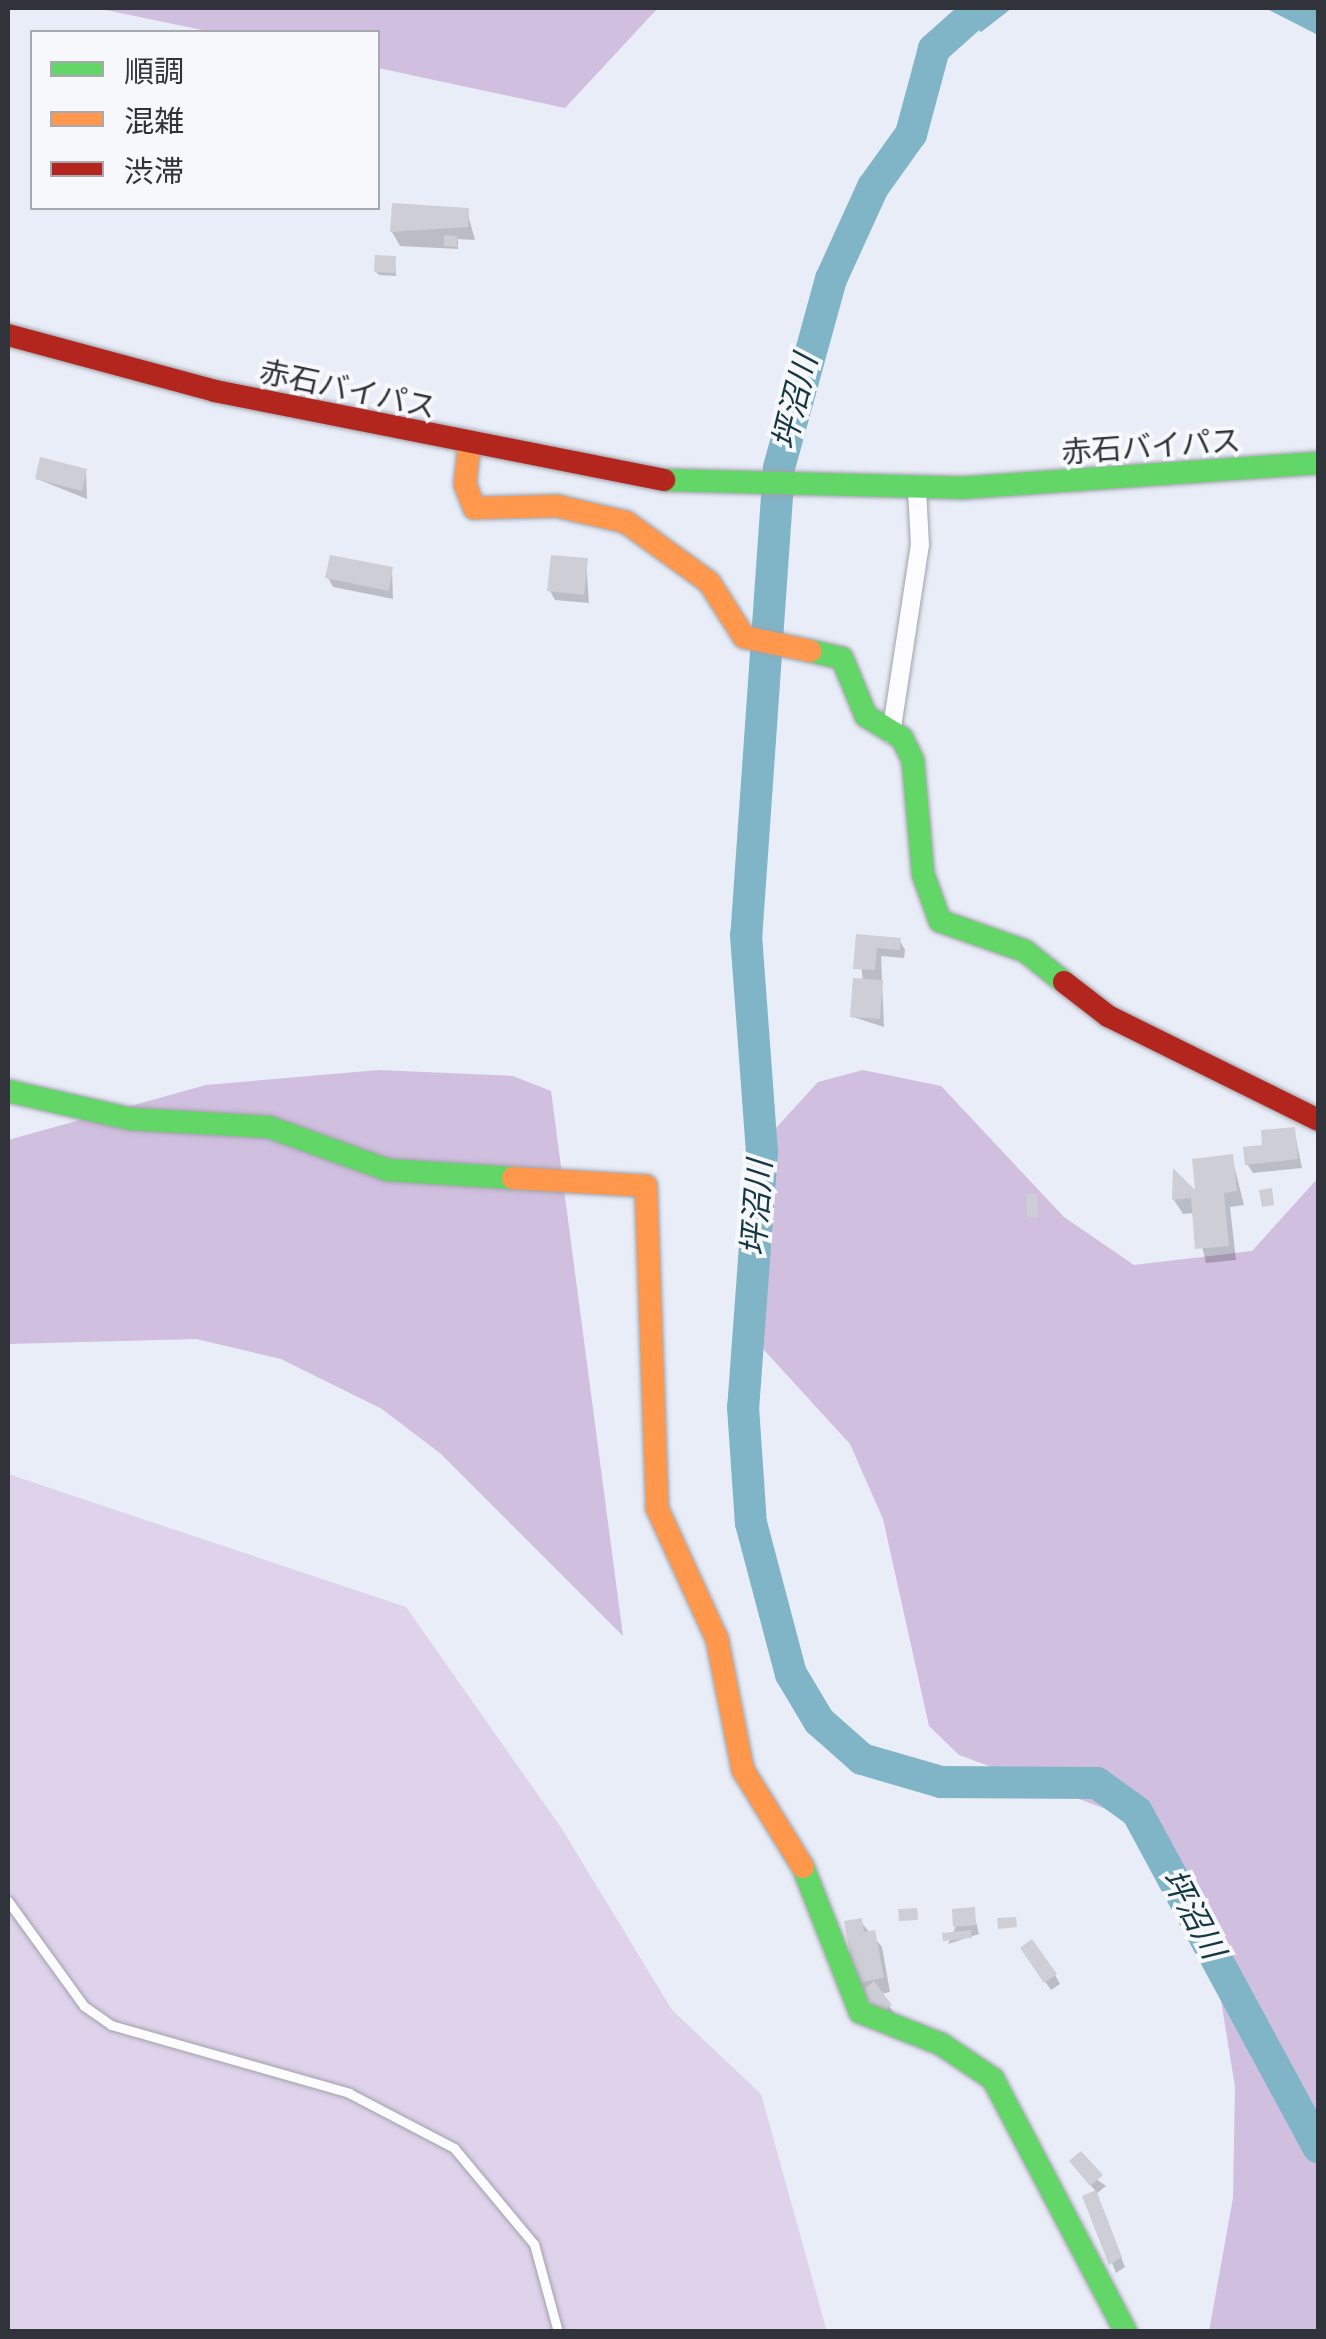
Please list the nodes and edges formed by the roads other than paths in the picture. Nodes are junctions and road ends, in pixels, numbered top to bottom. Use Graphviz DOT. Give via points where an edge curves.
graph roads {
  1 [pos="8,334"];
  2 [pos="470,447"];
  3 [pos="1318,463"];
  4 [pos="917,489"];
  5 [pos="892,734"];
  6 [pos="8,1091"];
  7 [pos="1318,1120"];
  8 [pos="8,1901"];
  9 [pos="558,2332"];
  10 [pos="1126,2332"];
  1 -- 2 [label="main road, 赤石バイパス"];
  2 -- 4 [label="main road, 赤石バイパス" via="679,483"];
  2 -- 5 [label="main road" via="465,484 474,508 557,506 626,522 709,582 744,637 823,647 842,658 866,716"];
  3 -- 4 [label="main road, 赤石バイパス"];
  4 -- 5 [label="street" via="920,544"];
  5 -- 7 [label="main road" via="913,761 923,874 940,921 1025,951 1108,1016"];
  6 -- 10 [label="main road" via="130,1119 269,1127 388,1170 646,1186 656,1508 717,1639 743,1770 814,1886 860,2012 942,2044 993,2079"];
  8 -- 9 [label="lane" via="84,2006 110,2024 349,2093 454,2148 534,2244"];
}
